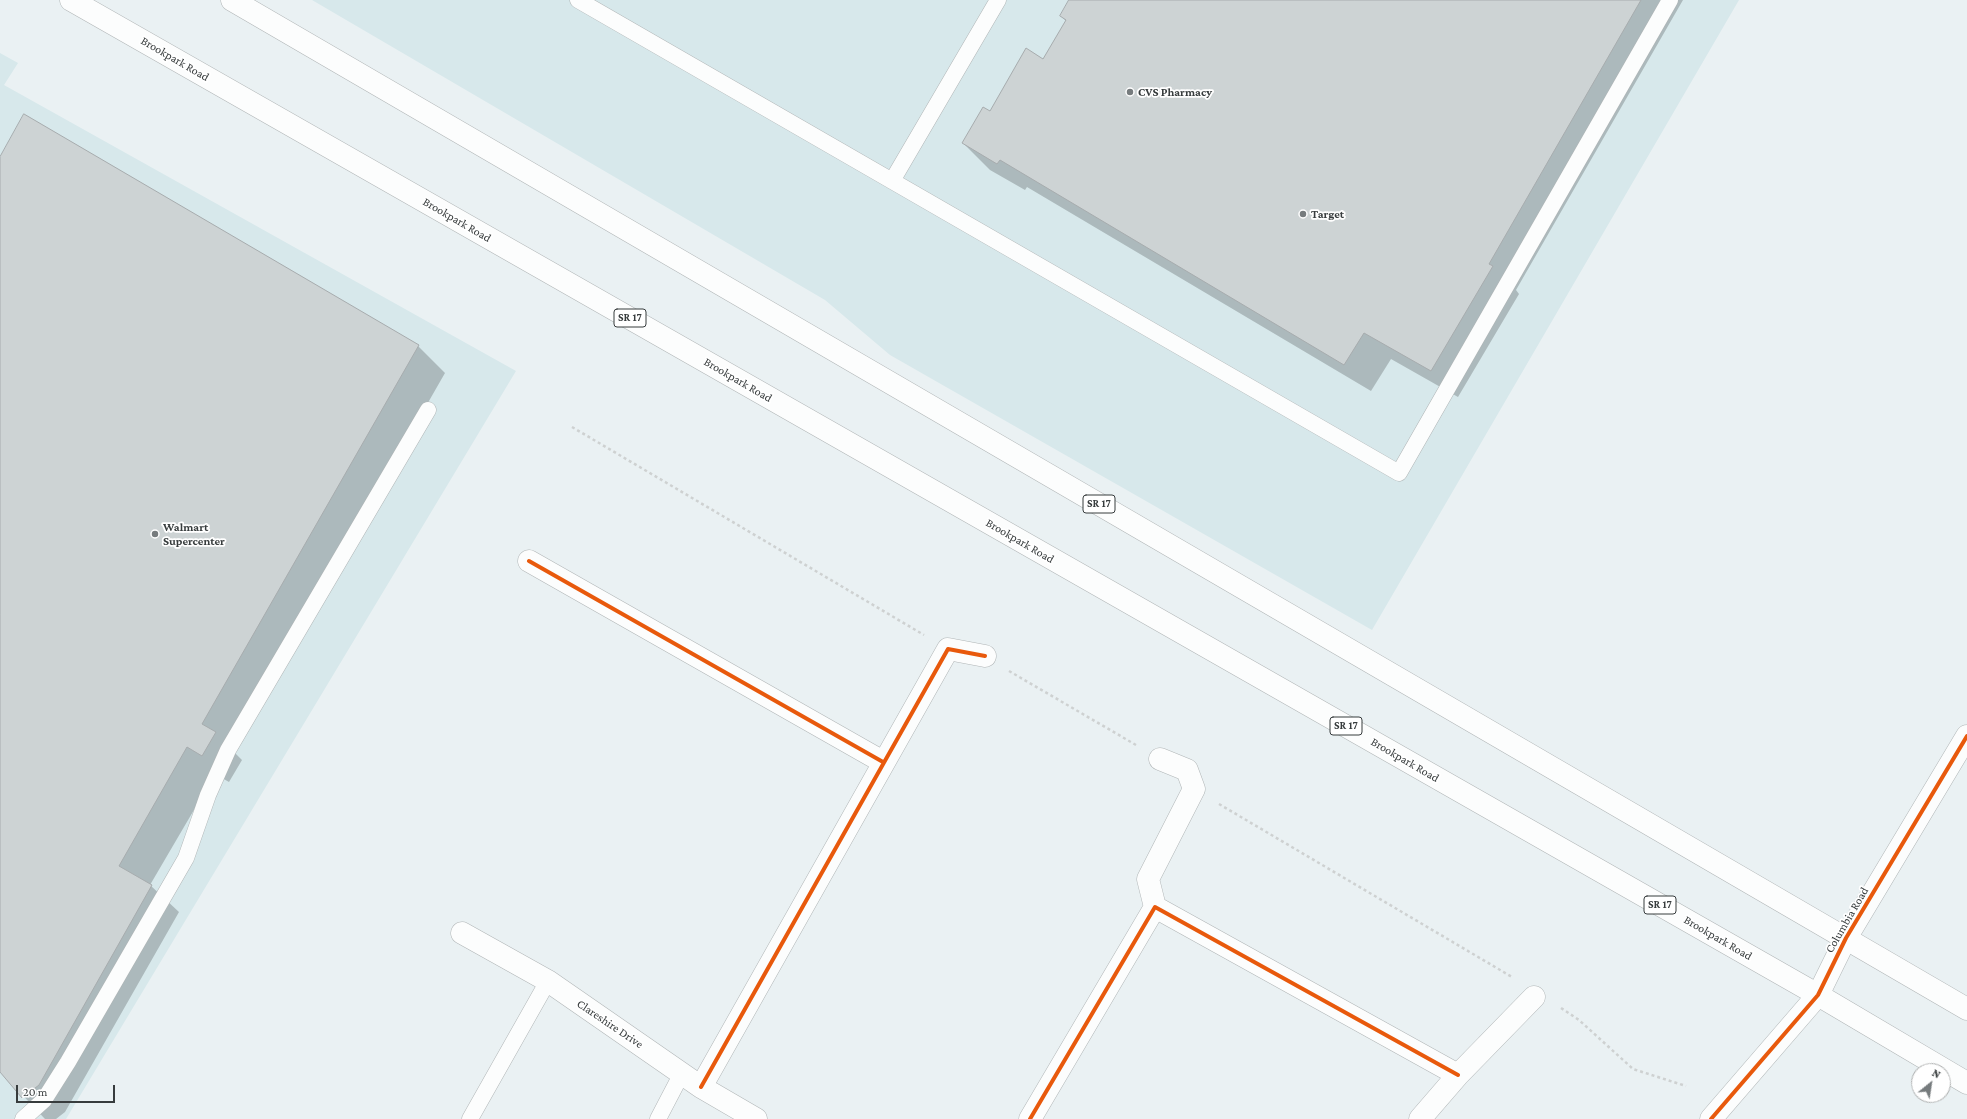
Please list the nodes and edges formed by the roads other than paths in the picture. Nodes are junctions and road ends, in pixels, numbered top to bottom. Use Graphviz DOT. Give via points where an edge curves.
graph roads {
  1 [pos="71,0"];
  2 [pos="232,0"];
  3 [pos="579,0"];
  4 [pos="998,0"];
  5 [pos="1670,0"];
  6 [pos="892,181"];
  7 [pos="428,410"];
  8 [pos="529,561"];
  9 [pos="985,656"];
  10 [pos="1965,745"];
  11 [pos="1160,759"];
  12 [pos="883,762"];
  13 [pos="1155,907"];
  14 [pos="462,933"];
  15 [pos="1846,938"];
  16 [pos="548,982"];
  17 [pos="1818,995"];
  18 [pos="1534,997"];
  19 [pos="1967,1009"];
  20 [pos="682,1073"];
  21 [pos="1458,1075"];
  22 [pos="1967,1083"];
  23 [pos="701,1087"];
  24 [pos="23,1119"];
  25 [pos="470,1119"];
  26 [pos="658,1119"];
  27 [pos="756,1119"];
  28 [pos="1030,1119"];
  29 [pos="1420,1119"];
  30 [pos="1711,1119"];
  1 -- 17 [label="main road, Brookpark Road / SR 17"];
  2 -- 15 [label="main road, SR 17"];
  3 -- 6 [label="lane"];
  4 -- 6 [label="lane"];
  5 -- 6 [label="lane" via="1399,473"];
  7 -- 24 [label="lane" via="228,750 208,795 186,858 68,1062 44,1100"];
  8 -- 12 [label="main road"];
  9 -- 12 [label="main road" via="948,649"];
  10 -- 15 [label="main road, Columbia Road"];
  11 -- 13 [label="main road" via="1187,770 1194,789 1148,879"];
  12 -- 23 [label="main road"];
  13 -- 21 [label="main road"];
  13 -- 28 [label="main road"];
  14 -- 16 [label="main road, Clareshire Drive"];
  15 -- 17 [label="main road, Columbia Road"];
  15 -- 19 [label="main road, SR 17"];
  16 -- 20 [label="main road, Clareshire Drive"];
  16 -- 25 [label="lane"];
  17 -- 22 [label="main road, Brookpark Road / SR 17"];
  17 -- 30 [label="main road, Columbia Road"];
  18 -- 21 [label="main road"];
  20 -- 23 [label="main road, Clareshire Drive"];
  20 -- 26 [label="lane"];
  21 -- 29 [label="main road"];
  23 -- 27 [label="main road, Clareshire Drive"];
}
